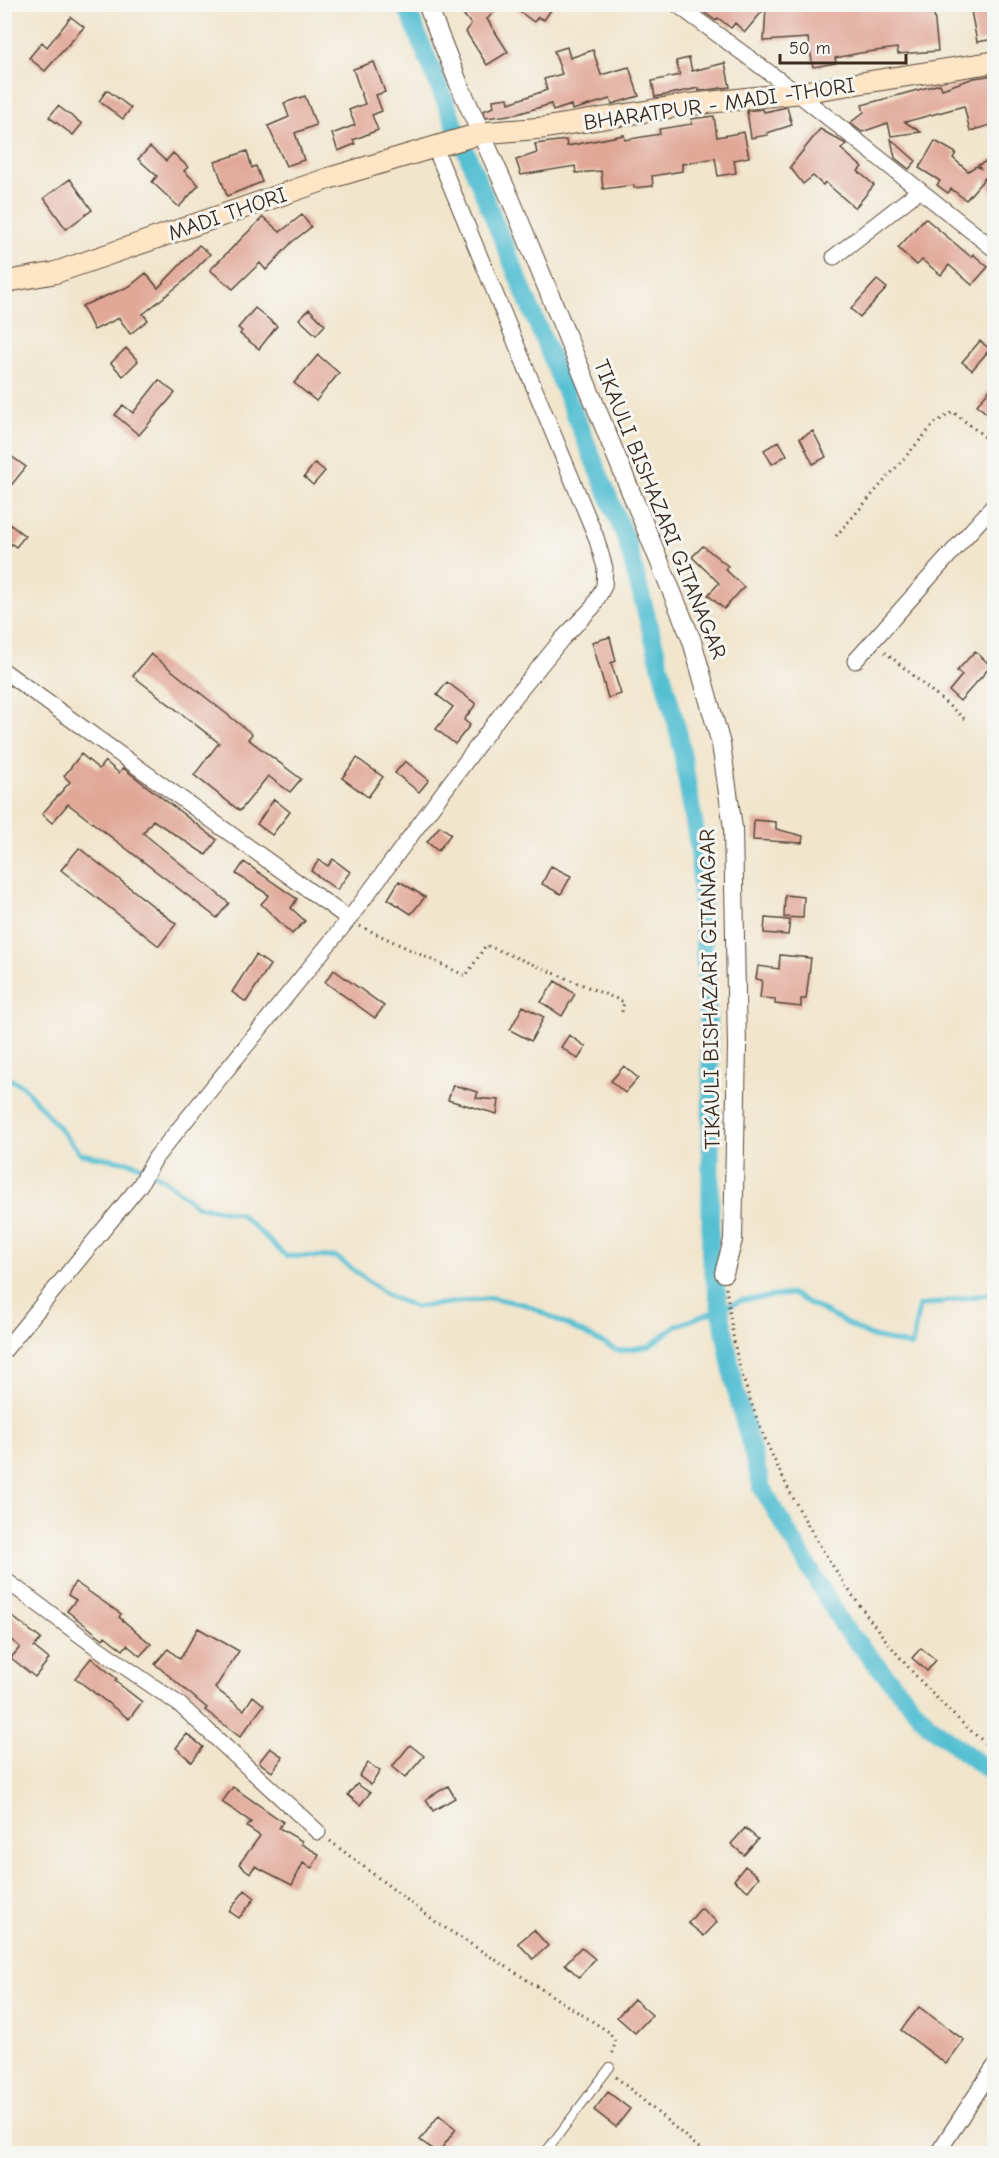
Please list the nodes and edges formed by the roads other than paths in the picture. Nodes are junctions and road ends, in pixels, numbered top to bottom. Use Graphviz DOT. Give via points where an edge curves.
graph roads {
  1 [pos="427,4"];
  2 [pos="687,7"];
  3 [pos="994,62"];
  4 [pos="797,93"];
  5 [pos="480,133"];
  6 [pos="442,146"];
  7 [pos="920,190"];
  8 [pos="994,249"];
  9 [pos="834,257"];
  10 [pos="4,282"];
  11 [pos="994,505"];
  12 [pos="855,661"];
  13 [pos="4,671"];
  14 [pos="349,919"];
  15 [pos="724,1273"];
  16 [pos="4,1351"];
  17 [pos="4,1578"];
  18 [pos="318,1832"];
  19 [pos="610,2067"];
  20 [pos="994,2067"];
  21 [pos="544,2154"];
  22 [pos="936,2154"];
  1 -- 5 [label="street, TIKAULI BISHAZARI GITANAGAR"];
  2 -- 4 [label="street"];
  3 -- 4 [label="main road, BHARATPUR - MADI -THORI"];
  4 -- 5 [label="main road, BHARATPUR - MADI -THORI"];
  4 -- 7 [label="street"];
  5 -- 6 [label="main road, BHARATPUR - MADI -THORI"];
  5 -- 15 [label="street, TIKAULI BISHAZARI GITANAGAR" via="692,641 720,744 733,828 737,1047 733,1240"];
  6 -- 10 [label="main road, MADI THORI" via="330,178 54,273"];
  6 -- 14 [label="street" via="596,537 605,568 604,586 593,607 501,714"];
  7 -- 8 [label="street"];
  7 -- 9 [label="street"];
  11 -- 12 [label="street"];
  13 -- 14 [label="street"];
  14 -- 16 [label="street"];
  17 -- 18 [label="street" via="180,1705"];
  19 -- 21 [label="lane"];
  20 -- 22 [label="street"];
}
